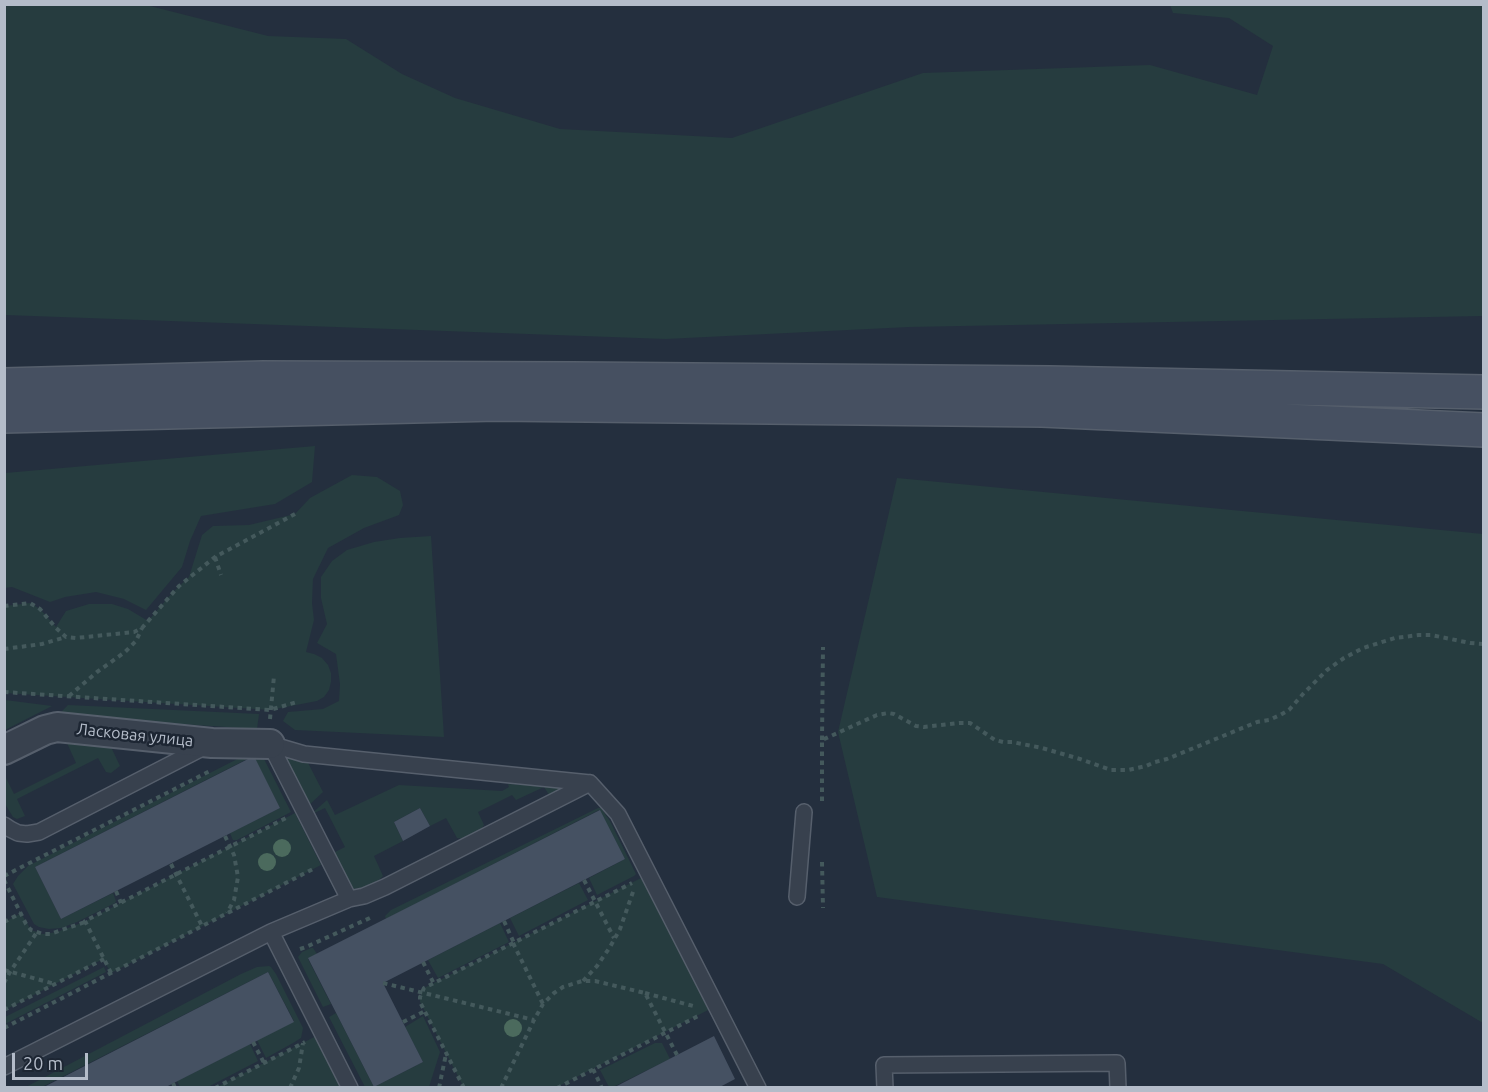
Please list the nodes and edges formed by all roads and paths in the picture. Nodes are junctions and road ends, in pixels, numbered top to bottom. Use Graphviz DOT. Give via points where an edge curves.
graph roads {
  1 [pos="4,385"];
  2 [pos="1484,392"];
  3 [pos="4,416"];
  4 [pos="1484,430"];
  5 [pos="295,514"];
  6 [pos="215,557"];
  7 [pos="221,575"];
  8 [pos="4,606"];
  9 [pos="142,628"];
  10 [pos="66,637"];
  11 [pos="1484,644"];
  12 [pos="823,647"];
  13 [pos="4,649"];
  14 [pos="274,676"];
  15 [pos="4,692"];
  16 [pos="68,697"];
  17 [pos="297,702"];
  18 [pos="270,710"];
  19 [pos="837,732"];
  20 [pos="822,740"];
  21 [pos="270,744"];
  22 [pos="4,750"];
  23 [pos="212,757"];
  24 [pos="590,783"];
  25 [pos="804,812"];
  26 [pos="296,813"];
  27 [pos="4,825"];
  28 [pos="225,836"];
  29 [pos="230,847"];
  30 [pos="171,864"];
  31 [pos="321,865"];
  32 [pos="176,874"];
  33 [pos="4,878"];
  34 [pos="585,880"];
  35 [pos="116,891"];
  36 [pos="796,897"];
  37 [pos="349,899"];
  38 [pos="595,901"];
  39 [pos="121,903"];
  40 [pos="227,913"];
  41 [pos="21,914"];
  42 [pos="376,915"];
  43 [pos="504,921"];
  44 [pos="4,922"];
  45 [pos="85,922"];
  46 [pos="202,926"];
  47 [pos="37,932"];
  48 [pos="271,932"];
  49 [pos="614,939"];
  50 [pos="514,943"];
  51 [pos="282,953"];
  52 [pos="104,959"];
  53 [pos="423,962"];
  54 [pos="4,970"];
  55 [pos="10,972"];
  56 [pos="111,973"];
  57 [pos="582,981"];
  58 [pos="4,983"];
  59 [pos="383,983"];
  60 [pos="56,984"];
  61 [pos="434,984"];
  62 [pos="421,993"];
  63 [pos="645,993"];
  64 [pos="543,1004"];
  65 [pos="712,1009"];
  66 [pos="4,1010"];
  67 [pos="425,1011"];
  68 [pos="534,1020"];
  69 [pos="403,1022"];
  70 [pos="4,1028"];
  71 [pos="665,1032"];
  72 [pos="322,1033"];
  73 [pos="253,1042"];
  74 [pos="303,1043"];
  75 [pos="446,1053"];
  76 [pos="677,1055"];
  77 [pos="264,1063"];
  78 [pos="4,1067"];
  79 [pos="593,1069"];
  80 [pos="215,1088"];
  81 [pos="290,1088"];
  82 [pos="350,1088"];
  83 [pos="439,1088"];
  84 [pos="464,1088"];
  85 [pos="501,1088"];
  86 [pos="557,1088"];
  87 [pos="602,1088"];
  88 [pos="758,1088"];
  89 [pos="885,1088"];
  90 [pos="1118,1088"];
  1 -- 2 [label="main road" via="263,378 552,378"];
  3 -- 4 [label="main road" via="508,404 1042,410"];
  5 -- 6 [label="path"];
  6 -- 7 [label="path"];
  6 -- 9 [label="path" via="172,593"];
  8 -- 10 [label="path" via="30,603"];
  9 -- 10 [label="path" via="119,634"];
  9 -- 16 [label="path" via="125,652"];
  10 -- 13 [label="path"];
  11 -- 19 [label="path" via="1419,635 1363,648 1327,670 1280,715 1190,751 1128,770 1110,770 1042,748 995,740 970,723 924,727 888,713"];
  12 -- 20 [label="path"];
  14 -- 18 [label="path"];
  15 -- 16 [label="path"];
  16 -- 18 [label="path"];
  17 -- 18 [label="path"];
  21 -- 23 [label="street, Ласковая улица"];
  21 -- 24 [label="lane" via="304,754"];
  21 -- 37 [label="lane"];
  22 -- 23 [label="street, Ласковая улица" via="57,727"];
  23 -- 27 [label="lane" via="39,832 18,833"];
  23 -- 33 [label="path"];
  24 -- 37 [label="lane" via="385,887"];
  24 -- 65 [label="lane" via="618,814"];
  25 -- 36 [label="lane"];
  26 -- 29 [label="path"];
  28 -- 29 [label="path"];
  29 -- 32 [label="path"];
  29 -- 40 [label="path" via="238,877"];
  30 -- 32 [label="path"];
  31 -- 40 [label="path"];
  32 -- 39 [label="path"];
  32 -- 46 [label="path"];
  33 -- 41 [label="path"];
  34 -- 38 [label="path"];
  35 -- 39 [label="path"];
  37 -- 48 [label="lane"];
  38 -- 49 [label="path"];
  38 -- 49 [label="path" via="635,881 634,893"];
  38 -- 50 [label="path"];
  39 -- 45 [label="path"];
  40 -- 46 [label="path"];
  41 -- 44 [label="path"];
  41 -- 47 [label="path" via="31,930"];
  42 -- 51 [label="path" via="306,947"];
  43 -- 50 [label="path"];
  45 -- 47 [label="path" via="50,934"];
  45 -- 52 [label="path"];
  46 -- 56 [label="path"];
  47 -- 55 [label="path"];
  48 -- 51 [label="lane"];
  48 -- 78 [label="lane"];
  49 -- 57 [label="path"];
  50 -- 61 [label="path"];
  50 -- 64 [label="path"];
  51 -- 72 [label="lane"];
  52 -- 56 [label="path"];
  52 -- 60 [label="path"];
  53 -- 61 [label="path"];
  54 -- 55 [label="path"];
  55 -- 58 [label="path"];
  55 -- 60 [label="path"];
  56 -- 70 [label="path"];
  57 -- 63 [label="path"];
  57 -- 64 [label="path" via="563,987"];
  59 -- 62 [label="path"];
  60 -- 66 [label="path"];
  61 -- 62 [label="path"];
  62 -- 67 [label="path"];
  62 -- 68 [label="path"];
  63 -- 65 [label="path"];
  63 -- 71 [label="path"];
  64 -- 68 [label="path"];
  65 -- 71 [label="path"];
  65 -- 88 [label="lane"];
  67 -- 69 [label="path"];
  67 -- 75 [label="path"];
  68 -- 85 [label="path"];
  71 -- 76 [label="path"];
  71 -- 79 [label="path"];
  72 -- 74 [label="path"];
  72 -- 82 [label="lane"];
  73 -- 77 [label="path"];
  74 -- 77 [label="path"];
  74 -- 81 [label="path" via="299,1068"];
  75 -- 83 [label="path"];
  75 -- 84 [label="path"];
  77 -- 80 [label="path"];
  79 -- 86 [label="path"];
  79 -- 87 [label="path"];
  89 -- 90 [label="lane" via="884,1065 1105,1063 1117,1063"];
}
